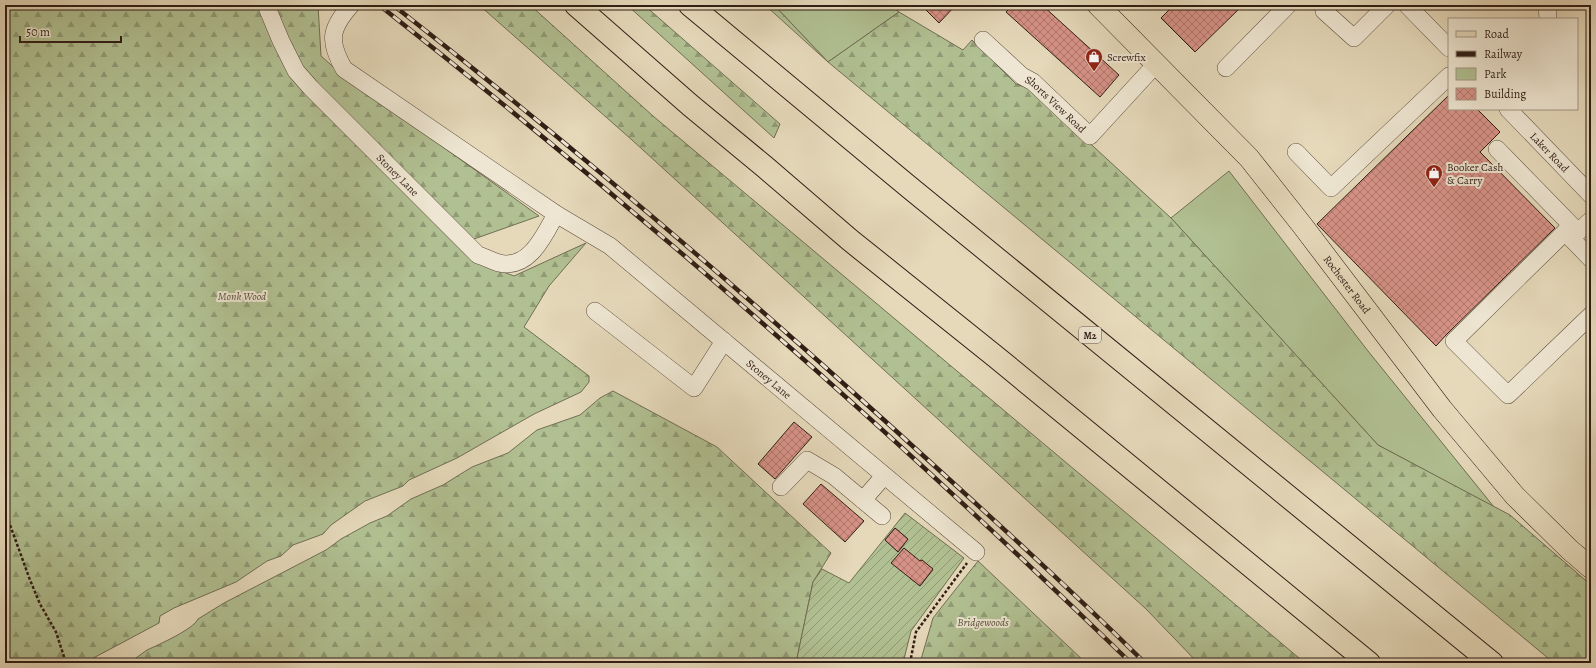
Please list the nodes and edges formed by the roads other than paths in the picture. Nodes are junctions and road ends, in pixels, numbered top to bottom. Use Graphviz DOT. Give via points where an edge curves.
graph roads {
  1 [pos="266,5"];
  2 [pos="576,5"];
  3 [pos="690,5"];
  4 [pos="1098,5"];
  5 [pos="1288,5"];
  6 [pos="1387,5"];
  7 [pos="1407,5"];
  8 [pos="1547,5"];
  9 [pos="348,8"];
  10 [pos="1324,11"];
  11 [pos="1548,18"];
  12 [pos="983,40"];
  13 [pos="1448,47"];
  14 [pos="1157,63"];
  15 [pos="1226,68"];
  16 [pos="1448,77"];
  17 [pos="1509,110"];
  18 [pos="1497,149"];
  19 [pos="1296,152"];
  20 [pos="1591,195"];
  21 [pos="556,214"];
  22 [pos="1591,220"];
  23 [pos="1568,229"];
  24 [pos="1591,259"];
  25 [pos="595,311"];
  26 [pos="1591,315"];
  27 [pos="724,341"];
  28 [pos="884,476"];
  29 [pos="781,487"];
  30 [pos="863,500"];
  31 [pos="882,516"];
  32 [pos="976,552"];
  33 [pos="1591,568"];
  34 [pos="1369,663"];
  35 [pos="1492,663"];
  1 -- 21 [label="street, Stoney Lane" via="296,71 478,255 498,263 508,264 522,260 533,252"];
  2 -- 34 [label="highway" via="850,240"];
  3 -- 35 [label="highway, M2"];
  4 -- 14 [label="main road, Rochester Road"];
  5 -- 15 [label="street"];
  6 -- 10 [label="street" via="1354,38"];
  7 -- 13 [label="street"];
  8 -- 11 [label="street"];
  9 -- 21 [label="street, Stoney Lane" via="336,26 332,40 336,56 344,69"];
  12 -- 14 [label="street, Shorts View Road" via="1022,76 1033,82 1090,136"];
  14 -- 33 [label="main road, Rochester Road" via="1249,158 1442,409 1515,496"];
  16 -- 19 [label="street" via="1331,188"];
  17 -- 20 [label="street, Laker Road"];
  18 -- 23 [label="street"];
  21 -- 27 [label="street, Stoney Lane" via="610,246"];
  22 -- 23 [label="street" via="1578,232"];
  23 -- 24 [label="street"];
  23 -- 26 [label="street" via="1454,341 1508,395"];
  25 -- 27 [label="street" via="694,388"];
  27 -- 28 [label="street, Stoney Lane"];
  28 -- 30 [label="street"];
  28 -- 32 [label="street, Stoney Lane"];
  29 -- 30 [label="street" via="807,460 834,476"];
  30 -- 31 [label="street"];
}
